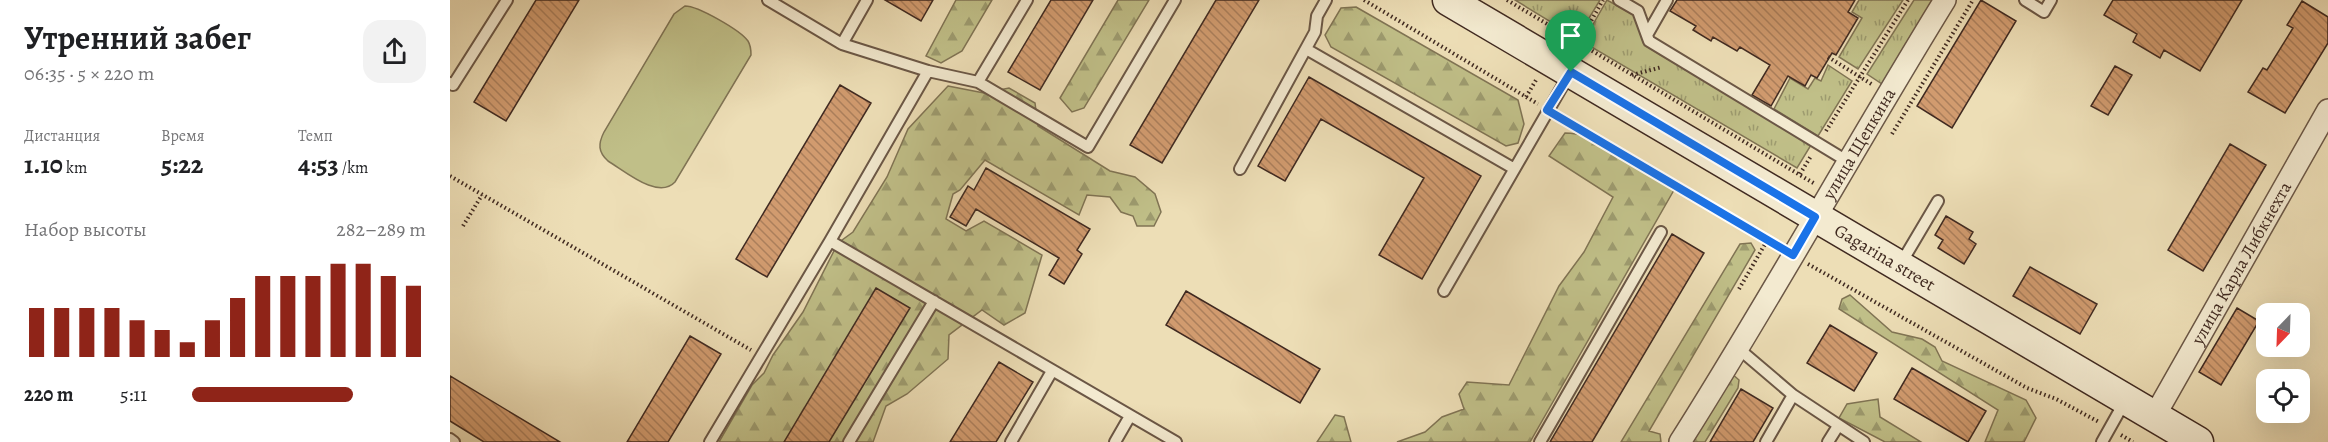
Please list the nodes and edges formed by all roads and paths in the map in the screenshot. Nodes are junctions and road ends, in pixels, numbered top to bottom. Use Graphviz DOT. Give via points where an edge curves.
graph roads {
  1 [pos="507,0"];
  2 [pos="867,0"];
  3 [pos="1026,0"];
  4 [pos="1175,0"];
  5 [pos="1326,0"];
  6 [pos="1364,0"];
  7 [pos="1448,0"];
  8 [pos="1603,0"];
  9 [pos="1619,0"];
  10 [pos="1667,0"];
  11 [pos="1908,0"];
  12 [pos="1945,0"];
  13 [pos="1973,0"];
  14 [pos="2025,0"];
  15 [pos="2051,0"];
  16 [pos="772,1"];
  17 [pos="1647,34"];
  18 [pos="842,44"];
  19 [pos="1578,44"];
  20 [pos="1306,49"];
  21 [pos="1828,57"];
  22 [pos="1683,62"];
  23 [pos="928,71"];
  24 [pos="1571,72"];
  25 [pos="1631,75"];
  26 [pos="1860,76"];
  27 [pos="978,82"];
  28 [pos="451,86"];
  29 [pos="1887,94"];
  30 [pos="1547,110"];
  31 [pos="2328,110"];
  32 [pos="1892,134"];
  33 [pos="1818,143"];
  34 [pos="1847,161"];
  35 [pos="1513,168"];
  36 [pos="1240,169"];
  37 [pos="1800,174"];
  38 [pos="450,176"];
  39 [pos="482,195"];
  40 [pos="1938,201"];
  41 [pos="1815,217"];
  42 [pos="463,226"];
  43 [pos="1661,232"];
  44 [pos="1768,239"];
  45 [pos="830,241"];
  46 [pos="1793,255"];
  47 [pos="1898,268"];
  48 [pos="1739,289"];
  49 [pos="1444,291"];
  50 [pos="934,301"];
  51 [pos="1739,349"];
  52 [pos="761,356"];
  53 [pos="1052,371"];
  54 [pos="1793,395"];
  55 [pos="2125,401"];
  56 [pos="1130,416"];
  57 [pos="2154,417"];
  58 [pos="1838,426"];
  59 [pos="2109,428"];
  60 [pos="450,439"];
  61 [pos="2191,440"];
  62 [pos="454,442"];
  63 [pos="710,442"];
  64 [pos="849,442"];
  65 [pos="1011,442"];
  66 [pos="1114,442"];
  67 [pos="1176,442"];
  68 [pos="1540,442"];
  69 [pos="1680,442"];
  70 [pos="1766,442"];
  71 [pos="1828,442"];
  72 [pos="1864,442"];
  73 [pos="2102,442"];
  74 [pos="2133,442"];
  1 -- 28 [label="lane"];
  2 -- 18 [label="lane"];
  3 -- 27 [label="lane"];
  4 -- 27 [label="lane" via="1088,147"];
  5 -- 20 [label="lane"];
  6 -- 30 [label="path"];
  7 -- 24 [label="main road, Gagarina street" via="1476,11"];
  8 -- 19 [label="path"];
  9 -- 17 [label="lane" via="1638,11"];
  10 -- 17 [label="lane"];
  11 -- 26 [label="path"];
  12 -- 29 [label="street, улица Щепкина"];
  13 -- 32 [label="path"];
  14 -- 15 [label="lane" via="2044,12"];
  16 -- 18 [label="lane"];
  17 -- 22 [label="lane" via="1649,41"];
  18 -- 23 [label="lane"];
  20 -- 35 [label="lane"];
  20 -- 36 [label="lane"];
  21 -- 26 [label="path"];
  22 -- 25 [label="path"];
  22 -- 33 [label="lane"];
  23 -- 27 [label="lane"];
  23 -- 45 [label="lane"];
  24 -- 30 [label="lane"];
  24 -- 41 [label="main road, Gagarina street"];
  26 -- 29 [label="path"];
  26 -- 33 [label="path"];
  29 -- 34 [label="street, улица Щепкина"];
  30 -- 35 [label="lane"];
  30 -- 44 [label="path"];
  31 -- 57 [label="street, улица Карла Либкнехта"];
  33 -- 34 [label="lane"];
  33 -- 37 [label="path"];
  34 -- 41 [label="street, улица Щепкина"];
  35 -- 49 [label="lane"];
  38 -- 39 [label="path"];
  39 -- 42 [label="path"];
  39 -- 52 [label="path"];
  40 -- 47 [label="lane"];
  41 -- 46 [label="street, улица Щепкина"];
  41 -- 47 [label="main road, Gagarina street"];
  43 -- 68 [label="lane"];
  44 -- 46 [label="path"];
  44 -- 48 [label="path"];
  45 -- 50 [label="lane"];
  45 -- 52 [label="lane"];
  46 -- 51 [label="street, улица Щепкина"];
  46 -- 59 [label="path" via="2026,388 2056,399"];
  47 -- 55 [label="main road, Gagarina street"];
  50 -- 53 [label="lane"];
  50 -- 64 [label="lane"];
  51 -- 54 [label="lane"];
  51 -- 69 [label="street, улица Щепкина"];
  52 -- 63 [label="lane"];
  53 -- 56 [label="lane"];
  53 -- 65 [label="lane"];
  54 -- 58 [label="lane"];
  54 -- 70 [label="lane"];
  55 -- 57 [label="main road, Gagarina street"];
  55 -- 59 [label="lane"];
  56 -- 66 [label="lane"];
  56 -- 67 [label="lane"];
  57 -- 61 [label="main road, Gagarina street"];
  58 -- 71 [label="lane"];
  58 -- 72 [label="lane"];
  59 -- 73 [label="lane"];
  59 -- 74 [label="path"];
  60 -- 62 [label="lane"];
}
